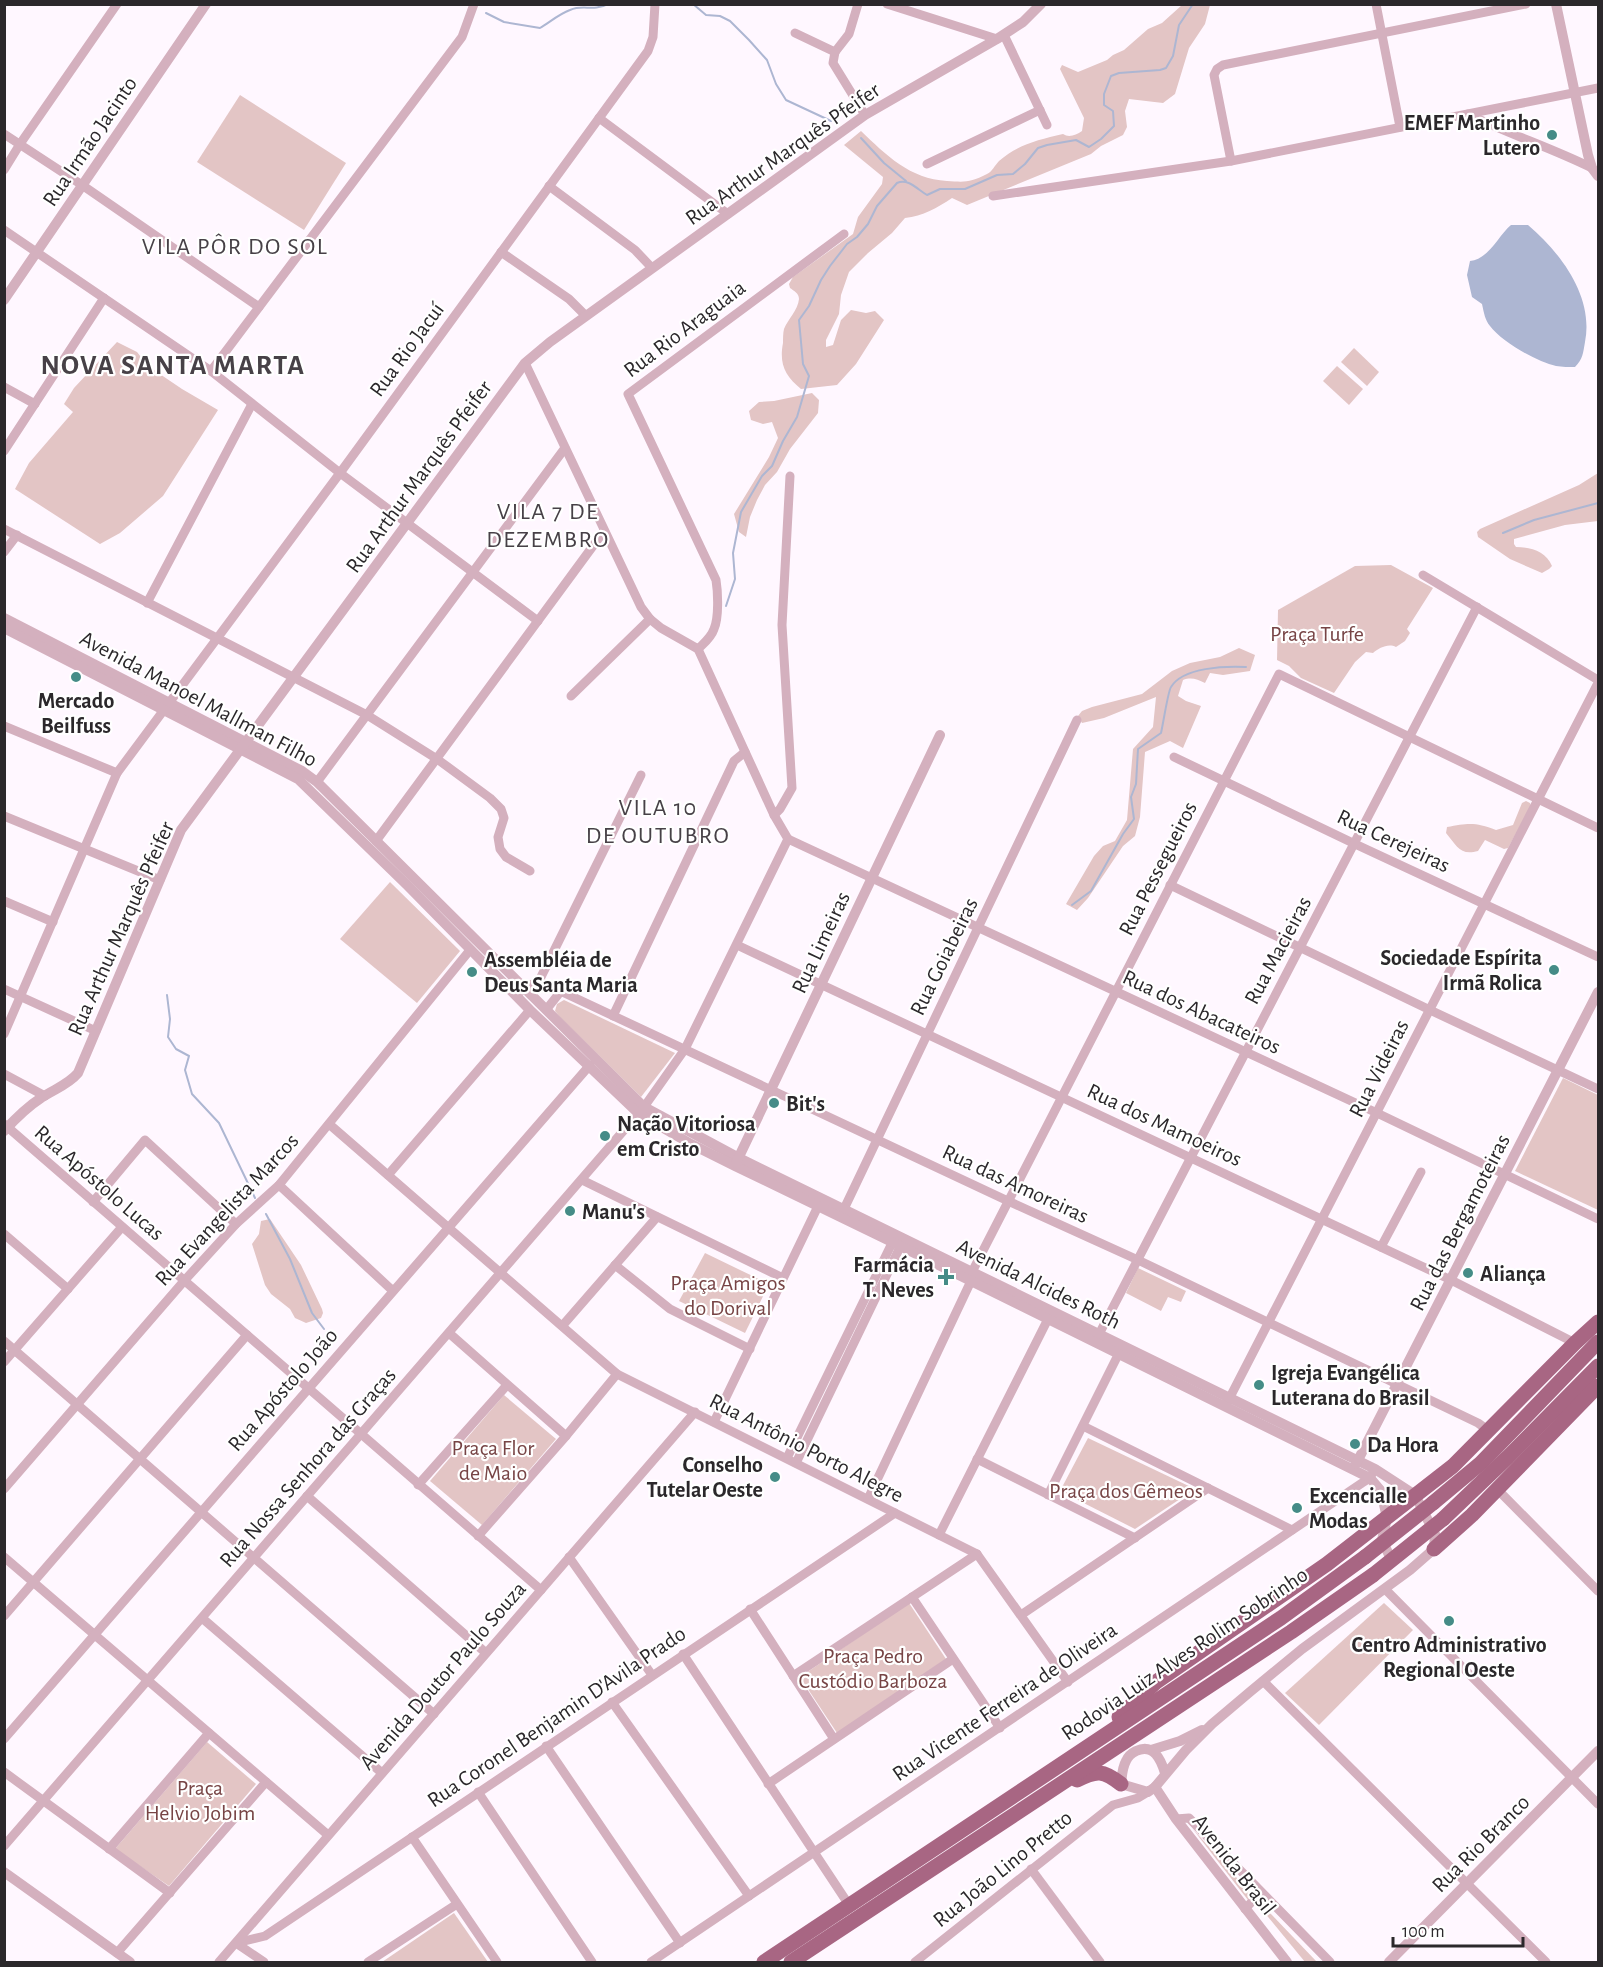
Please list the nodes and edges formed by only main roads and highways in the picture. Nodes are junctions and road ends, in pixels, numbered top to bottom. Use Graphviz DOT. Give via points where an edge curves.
graph roads {
  1 [pos="1599,1322"];
  2 [pos="1599,1342"];
  3 [pos="1599,1366"];
  4 [pos="1599,1386"];
  5 [pos="1434,1549"];
  6 [pos="1106,1734"];
  7 [pos="1121,1784"];
  8 [pos="1046,1792"];
  9 [pos="764,1962"];
  10 [pos="791,1962"];
  1 -- 6 [label="highway" via="1453,1466 1327,1564 1156,1682"];
  2 -- 6 [label="highway, Rodovia Luiz Alves Rolim Sobrinho, bridge" via="1481,1463 1433,1503 1281,1618"];
  3 -- 8 [label="highway, Rodovia Luiz Alves Rolim Sobrinho, bridge" via="1443,1518 1374,1575"];
  4 -- 5 [label="highway"];
  6 -- 9 [label="highway, Rodovia Luiz Alves Rolim Sobrinho"];
  7 -- 8 [label="highway" via="1106,1773 1096,1772"];
  8 -- 10 [label="highway, Rodovia Luiz Alves Rolim Sobrinho"];
}
